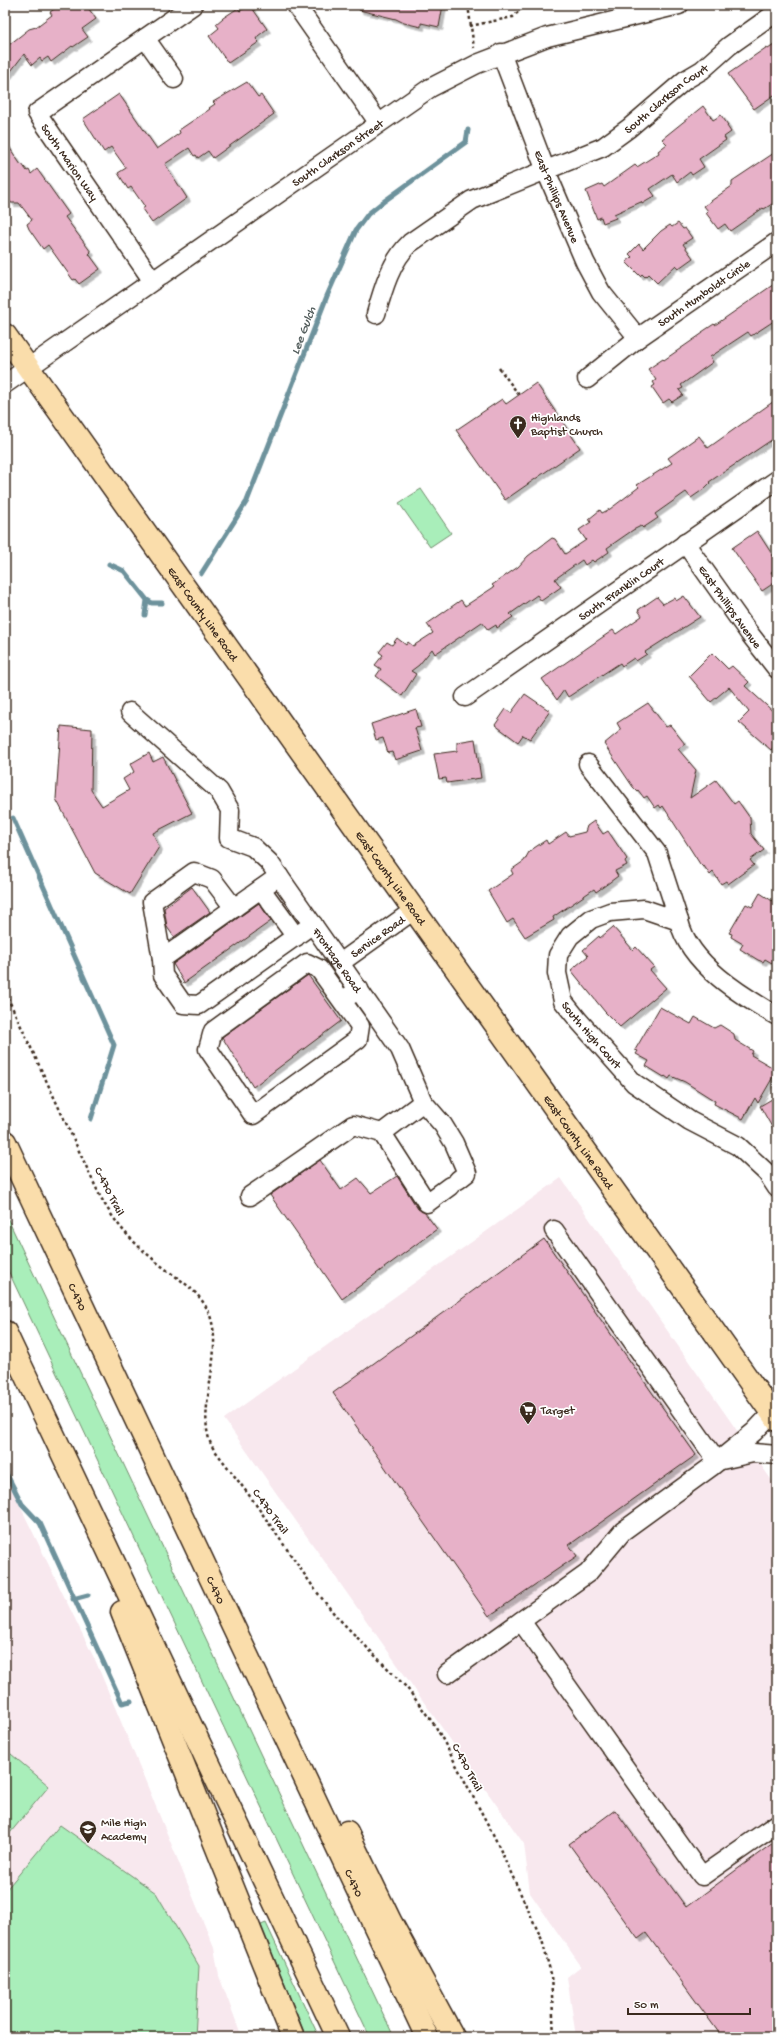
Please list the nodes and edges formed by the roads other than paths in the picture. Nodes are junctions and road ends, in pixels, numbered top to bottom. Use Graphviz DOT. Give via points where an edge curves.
graph roads {
  1 [pos="193,5"];
  2 [pos="296,5"];
  3 [pos="679,5"];
  4 [pos="777,12"];
  5 [pos="145,38"];
  6 [pos="501,53"];
  7 [pos="174,79"];
  8 [pos="378,122"];
  9 [pos="546,171"];
  10 [pos="777,242"];
  11 [pos="152,280"];
  12 [pos="376,314"];
  13 [pos="635,334"];
  14 [pos="5,335"];
  15 [pos="28,368"];
  16 [pos="587,379"];
  17 [pos="5,384"];
  18 [pos="777,480"];
  19 [pos="685,543"];
  20 [pos="777,669"];
  21 [pos="465,697"];
  22 [pos="130,712"];
  23 [pos="588,764"];
  24 [pos="280,876"];
  25 [pos="261,889"];
  26 [pos="234,908"];
  27 [pos="414,910"];
  28 [pos="679,921"];
  29 [pos="313,924"];
  30 [pos="296,937"];
  31 [pos="162,959"];
  32 [pos="340,963"];
  33 [pos="359,989"];
  34 [pos="342,1001"];
  35 [pos="777,1016"];
  36 [pos="423,1102"];
  37 [pos="382,1133"];
  38 [pos="5,1142"];
  39 [pos="774,1183"];
  40 [pos="250,1196"];
  41 [pos="554,1230"];
  42 [pos="5,1332"];
  43 [pos="27,1378"];
  44 [pos="774,1417"];
  45 [pos="777,1455"];
  46 [pos="717,1461"];
  47 [pos="521,1621"];
  48 [pos="252,1664"];
  49 [pos="447,1674"];
  50 [pos="777,1824"];
  51 [pos="293,2037"];
  52 [pos="338,2037"];
  53 [pos="427,2037"];
  54 [pos="453,2037"];
  1 -- 5 [label="street, South Marion Way"];
  2 -- 8 [label="street"];
  3 -- 6 [label="street, South Clarkson Street" via="547,37"];
  4 -- 9 [label="street, South Clarkson Court" via="729,46 702,70 685,80 610,142"];
  5 -- 7 [label="street"];
  5 -- 11 [label="street, South Marion Way" via="36,113"];
  6 -- 8 [label="street, South Clarkson Street" via="430,88"];
  6 -- 9 [label="street, East Phillips Avenue"];
  8 -- 11 [label="street, South Clarkson Street"];
  9 -- 12 [label="street, South Clarkson Court" via="472,200 410,242 395,261"];
  9 -- 13 [label="street, East Phillips Avenue" via="601,292"];
  10 -- 13 [label="street, South Humboldt Circle"];
  11 -- 15 [label="street, South Clarkson Street"];
  13 -- 16 [label="street, South Humboldt Circle"];
  14 -- 15 [label="main road, East County Line Road"];
  15 -- 17 [label="street, South Clarkson Street"];
  15 -- 27 [label="main road, East County Line Road"];
  18 -- 19 [label="street, South Franklin Court"];
  19 -- 20 [label="street, East Phillips Avenue"];
  19 -- 21 [label="street, South Franklin Court"];
  22 -- 24 [label="street, Frontage Road" via="220,791 230,810 229,838 247,844 259,852"];
  23 -- 28 [label="street" via="657,853"];
  24 -- 25 [label="street"];
  24 -- 29 [label="street, Frontage Road"];
  25 -- 26 [label="street"];
  25 -- 30 [label="street"];
  26 -- 31 [label="street"];
  26 -- 31 [label="street" via="212,879 194,872 152,902"];
  27 -- 32 [label="street, Service Road"];
  27 -- 44 [label="main road, East County Line Road"];
  28 -- 35 [label="street" via="689,943 710,969 745,997"];
  28 -- 39 [label="street, South High Court" via="644,908 610,912 591,919 570,936 558,955 557,973 563,1001 634,1084 690,1121 738,1146"];
  29 -- 30 [label="street"];
  29 -- 32 [label="street, Frontage Road"];
  30 -- 31 [label="street" via="198,1005 183,1004 163,975"];
  32 -- 33 [label="street, Frontage Road"];
  33 -- 34 [label="street"];
  33 -- 36 [label="street, Frontage Road" via="400,1049"];
  34 -- 34 [label="street" via="319,970 307,963 213,1031 208,1049 253,1115 358,1039 360,1026"];
  36 -- 37 [label="street"];
  36 -- 37 [label="street, Frontage Road" via="443,1125 467,1174 427,1203"];
  37 -- 40 [label="street" via="353,1125"];
  38 -- 48 [label="main road, C-470"];
  41 -- 46 [label="street"];
  42 -- 43 [label="main road"];
  43 -- 51 [label="main road" via="37,1423 110,1582"];
  43 -- 52 [label="main road"];
  44 -- 46 [label="street"];
  45 -- 46 [label="street" via="753,1453"];
  46 -- 47 [label="street" via="623,1531 588,1573"];
  47 -- 49 [label="street"];
  47 -- 50 [label="street" via="702,1876"];
  48 -- 53 [label="main road, C-470"];
  48 -- 54 [label="main road" via="285,1701 377,1894"];
}
